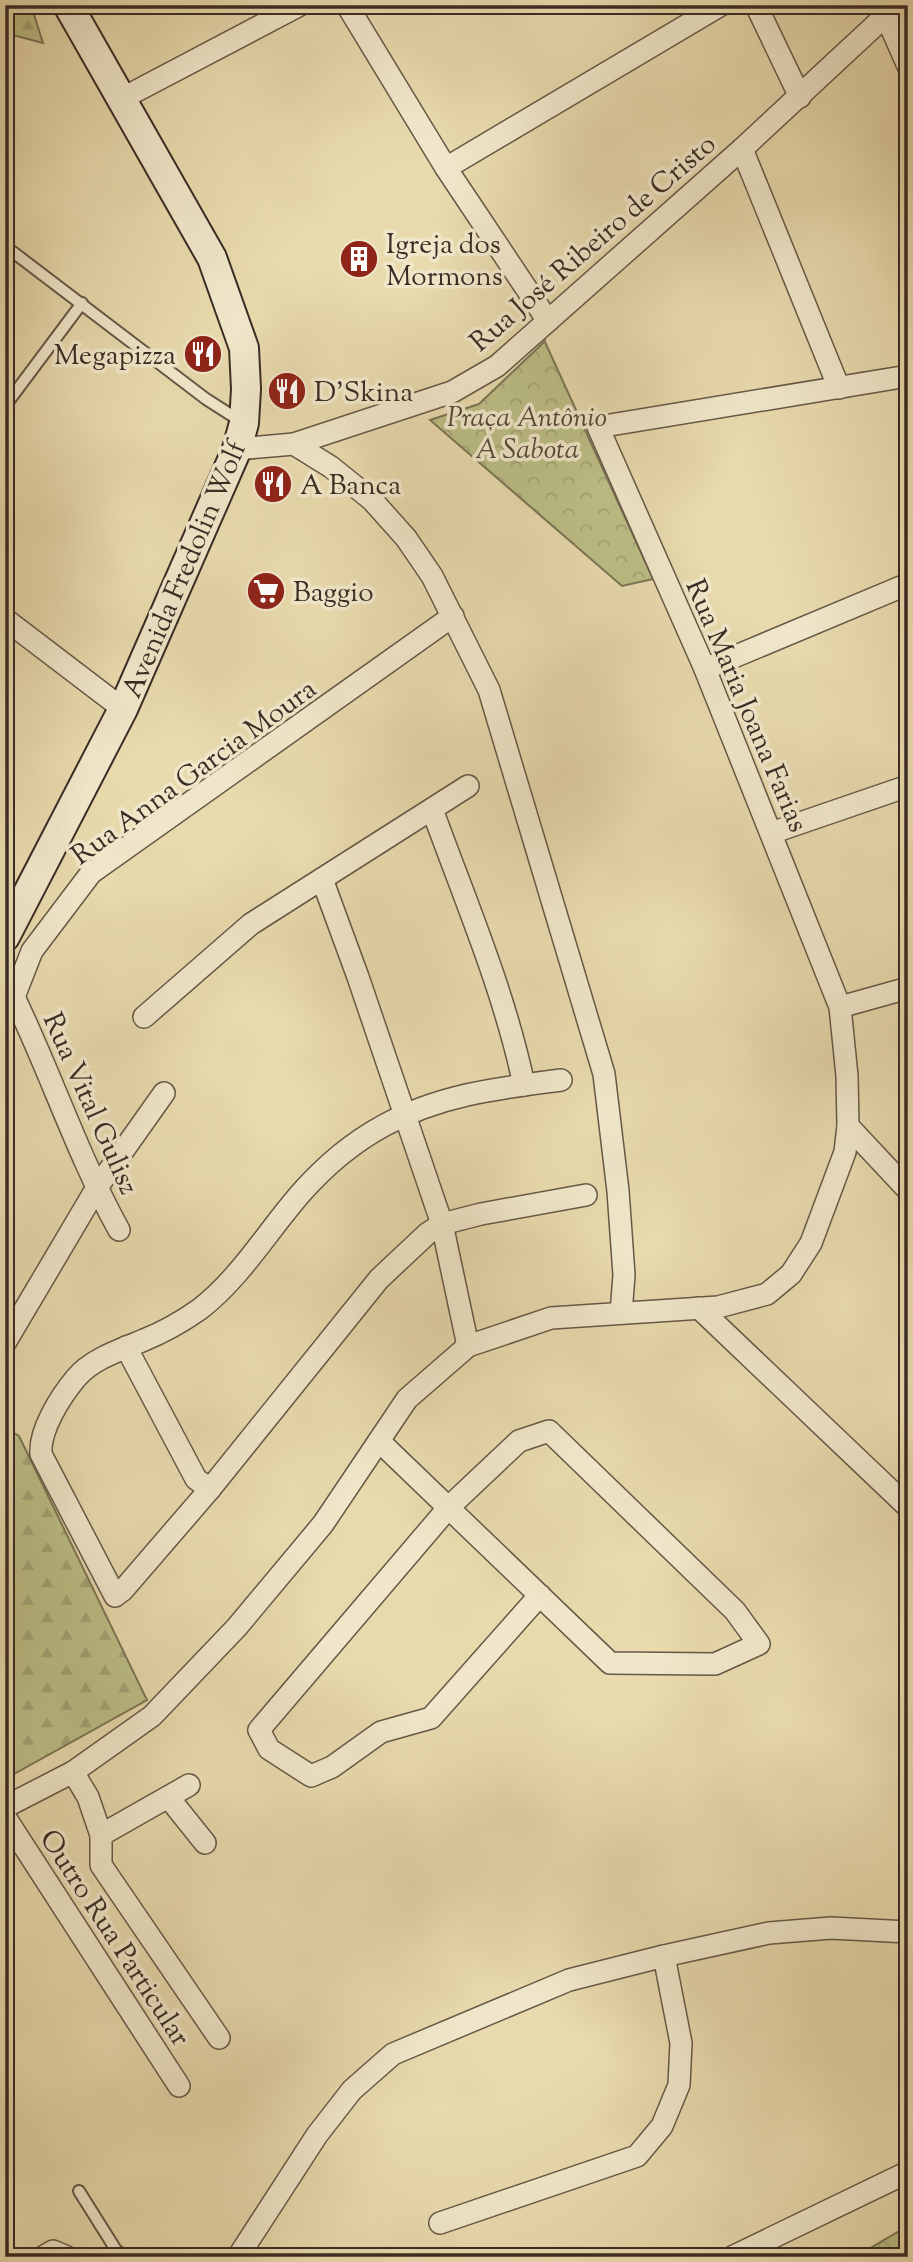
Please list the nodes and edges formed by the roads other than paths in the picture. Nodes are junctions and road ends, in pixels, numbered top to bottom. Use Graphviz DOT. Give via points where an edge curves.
graph roads {
  1 [pos="68,5"];
  2 [pos="300,5"];
  3 [pos="347,5"];
  4 [pos="721,5"];
  5 [pos="756,5"];
  6 [pos="888,9"];
  7 [pos="908,66"];
  8 [pos="800,97"];
  9 [pos="123,98"];
  10 [pos="742,149"];
  11 [pos="446,168"];
  12 [pos="5,246"];
  13 [pos="82,303"];
  14 [pos="548,321"];
  15 [pos="908,376"];
  16 [pos="839,388"];
  17 [pos="5,406"];
  18 [pos="240,436"];
  19 [pos="294,444"];
  20 [pos="908,584"];
  21 [pos="453,616"];
  22 [pos="5,619"];
  23 [pos="705,669"];
  24 [pos="123,709"];
  25 [pos="468,786"];
  26 [pos="908,786"];
  27 [pos="432,809"];
  28 [pos="771,834"];
  29 [pos="322,879"];
  30 [pos="5,937"];
  31 [pos="908,988"];
  32 [pos="10,1002"];
  33 [pos="840,1007"];
  34 [pos="144,1017"];
  35 [pos="561,1080"];
  36 [pos="524,1085"];
  37 [pos="164,1093"];
  38 [pos="404,1115"];
  39 [pos="848,1126"];
  40 [pos="96,1189"];
  41 [pos="908,1189"];
  42 [pos="586,1195"];
  43 [pos="442,1224"];
  44 [pos="119,1230"];
  45 [pos="699,1308"];
  46 [pos="621,1313"];
  47 [pos="5,1343"];
  48 [pos="468,1346"];
  49 [pos="126,1347"];
  50 [pos="379,1441"];
  51 [pos="210,1489"];
  52 [pos="449,1507"];
  53 [pos="908,1507"];
  54 [pos="540,1595"];
  55 [pos="74,1772"];
  56 [pos="189,1785"];
  57 [pos="169,1798"];
  58 [pos="5,1807"];
  59 [pos="5,1817"];
  60 [pos="101,1835"];
  61 [pos="205,1843"];
  62 [pos="908,1931"];
  63 [pos="664,1956"];
  64 [pos="219,2038"];
  65 [pos="179,2086"];
  66 [pos="908,2172"];
  67 [pos="79,2191"];
  68 [pos="440,2224"];
  69 [pos="43,2257"];
  70 [pos="67,2257"];
  71 [pos="126,2257"];
  72 [pos="238,2257"];
  73 [pos="732,2257"];
  1 -- 9 [label="main road, Avenida Fredolin Wolf"];
  2 -- 9 [label="street"];
  3 -- 11 [label="street"];
  4 -- 11 [label="street"];
  5 -- 8 [label="street"];
  6 -- 7 [label="street"];
  6 -- 8 [label="street, Rua José Ribeiro de Cristo"];
  8 -- 10 [label="street, Rua José Ribeiro de Cristo"];
  9 -- 18 [label="main road, Avenida Fredolin Wolf" via="212,258 244,348 246,388"];
  10 -- 14 [label="street, Rua José Ribeiro de Cristo"];
  10 -- 16 [label="street"];
  11 -- 14 [label="street"];
  12 -- 13 [label="lane"];
  13 -- 17 [label="lane"];
  13 -- 18 [label="lane" via="206,399"];
  14 -- 19 [label="street, Rua José Ribeiro de Cristo" via="497,366 452,392"];
  15 -- 16 [label="street"];
  16 -- 23 [label="street, Rua Maria Joana Farias" via="598,427"];
  18 -- 19 [label="street, Rua José Ribeiro de Cristo"];
  18 -- 24 [label="main road, Avenida Fredolin Wolf"];
  19 -- 21 [label="street" via="372,500 406,538"];
  20 -- 23 [label="street"];
  21 -- 32 [label="street, Rua Anna Garcia Moura" via="91,873 32,951"];
  21 -- 46 [label="street" via="489,690 604,1074 624,1275"];
  22 -- 24 [label="street"];
  23 -- 28 [label="street, Rua Maria Joana Farias"];
  24 -- 30 [label="main road, Avenida Fredolin Wolf"];
  25 -- 27 [label="street"];
  26 -- 28 [label="street"];
  27 -- 29 [label="street"];
  27 -- 36 [label="street" via="501,998"];
  28 -- 33 [label="street, Rua Maria Joana Farias"];
  29 -- 34 [label="street" via="251,924"];
  29 -- 38 [label="street"];
  31 -- 33 [label="street"];
  32 -- 40 [label="street, Rua Vital Gulisz" via="35,1041"];
  33 -- 39 [label="street, Rua Maria Joana Farias"];
  35 -- 36 [label="street"];
  36 -- 38 [label="street" via="470,1093"];
  37 -- 40 [label="street"];
  38 -- 43 [label="street"];
  38 -- 49 [label="street" via="359,1141 319,1174 218,1294 182,1321"];
  39 -- 41 [label="street"];
  39 -- 45 [label="street, Rua Maria Joana Farias" via="845,1152 811,1243 792,1275 767,1294"];
  40 -- 44 [label="street, Rua Vital Gulisz"];
  40 -- 47 [label="street"];
  42 -- 43 [label="street"];
  43 -- 48 [label="street"];
  43 -- 51 [label="street" via="379,1279"];
  45 -- 46 [label="street, Rua Maria Joana Farias"];
  45 -- 53 [label="street"];
  46 -- 48 [label="street, Rua Maria Joana Farias" via="551,1318"];
  48 -- 50 [label="street" via="407,1399"];
  49 -- 51 [label="street" via="196,1479"];
  49 -- 51 [label="street" via="89,1365 75,1379 40,1442 41,1454 115,1596"];
  50 -- 52 [label="street"];
  50 -- 55 [label="street" via="323,1524 237,1627 152,1716"];
  52 -- 54 [label="street"];
  52 -- 54 [label="street" via="259,1730 269,1749 311,1776 332,1767 381,1732 431,1718"];
  52 -- 54 [label="street" via="519,1441 549,1431 736,1611 759,1644 715,1664 610,1663"];
  55 -- 58 [label="street"];
  55 -- 60 [label="street"];
  56 -- 57 [label="street"];
  57 -- 60 [label="street"];
  57 -- 61 [label="street"];
  59 -- 65 [label="street, Outro Rua Particular"];
  60 -- 64 [label="street" via="101,1865"];
  62 -- 63 [label="street" via="831,1928 769,1933"];
  63 -- 68 [label="street" via="681,2043 679,2085 662,2126 638,2156"];
  63 -- 72 [label="street" via="569,1980 393,2054 352,2090 317,2135"];
  66 -- 73 [label="street"];
  67 -- 71 [label="lane" via="116,2250"];
  69 -- 70 [label="street" via="53,2251"];
}
